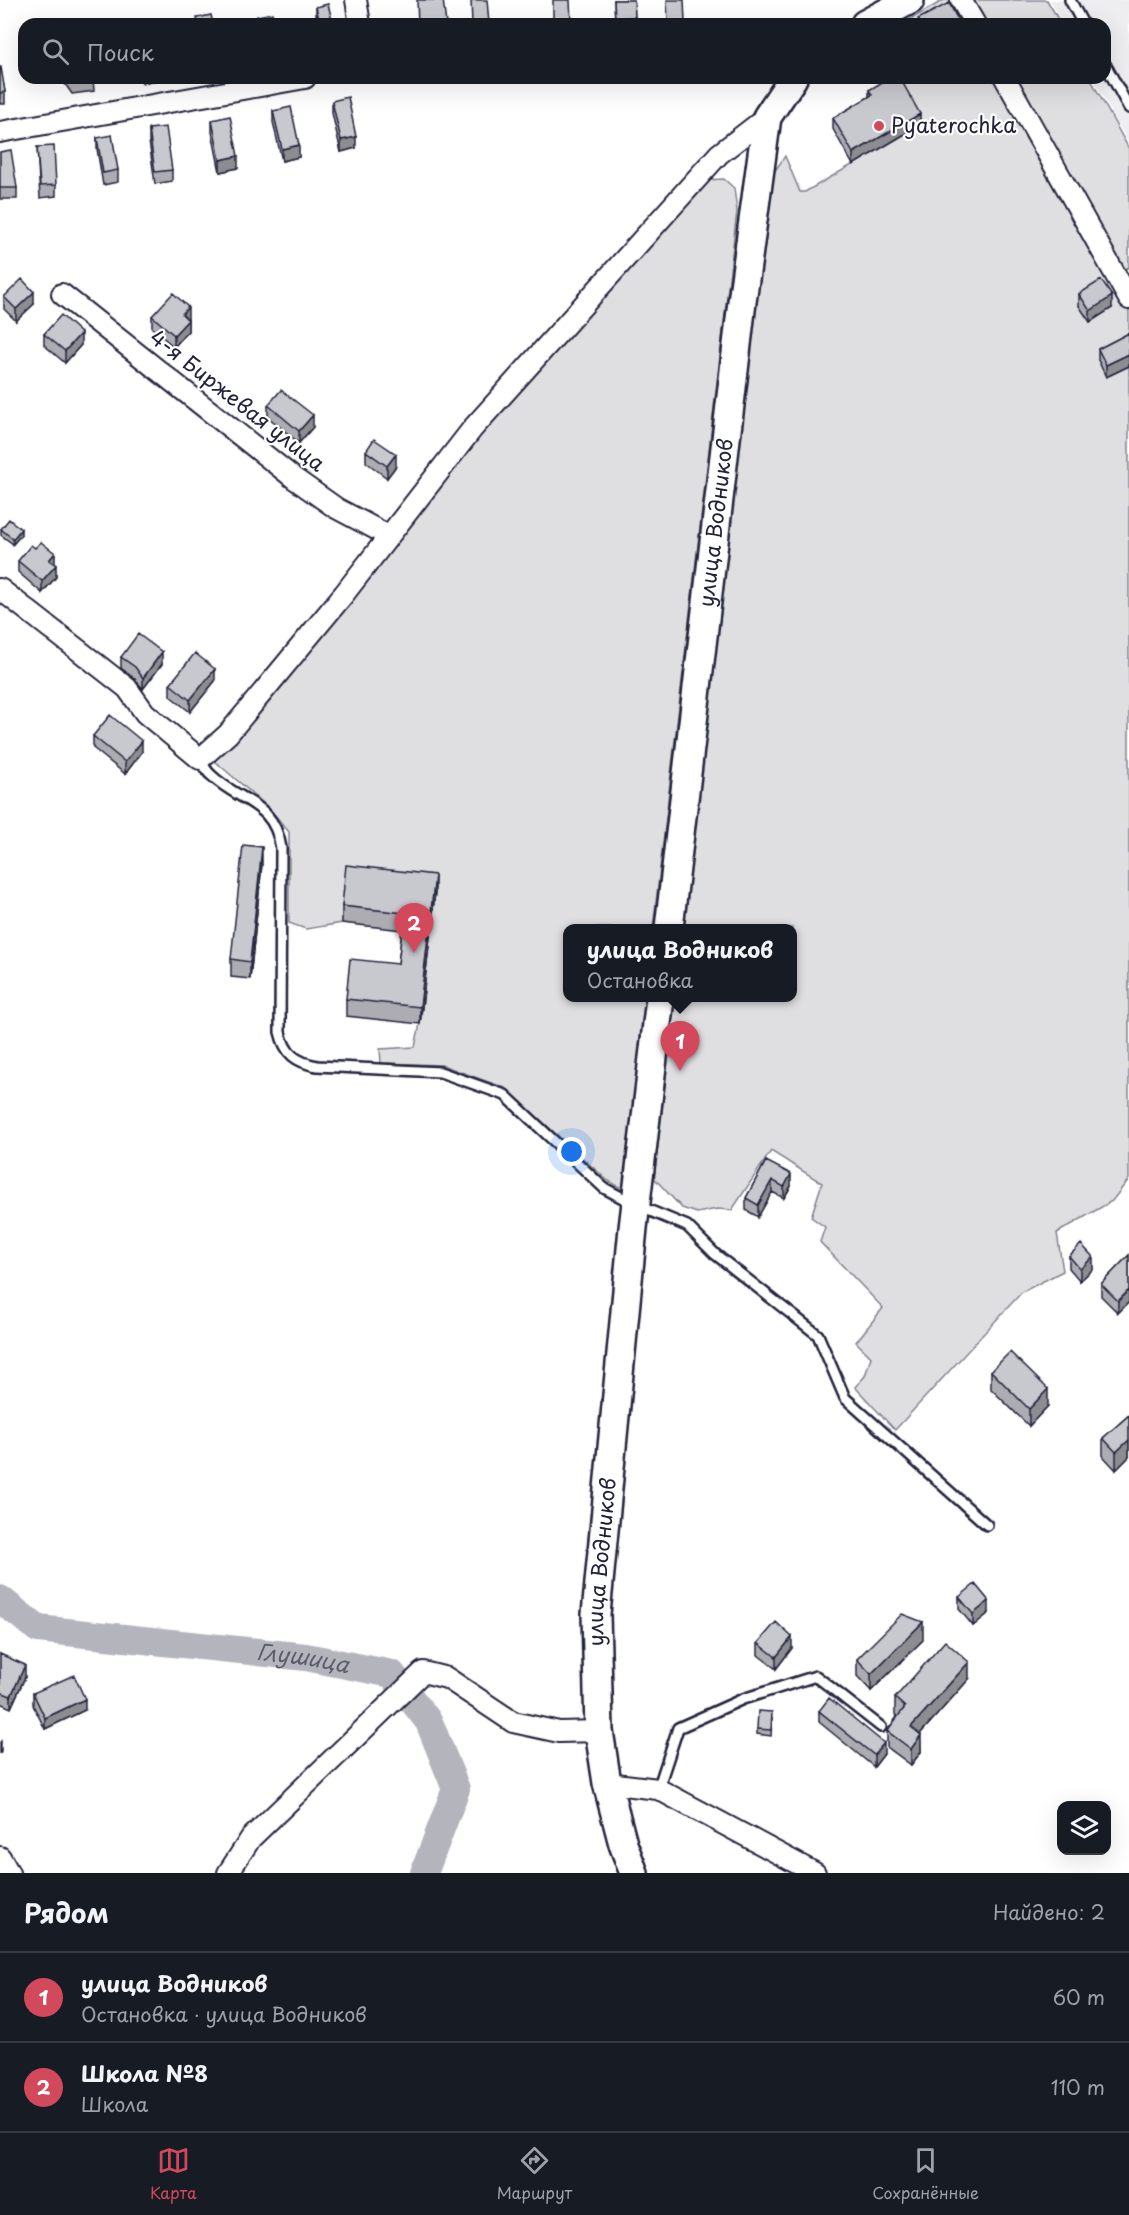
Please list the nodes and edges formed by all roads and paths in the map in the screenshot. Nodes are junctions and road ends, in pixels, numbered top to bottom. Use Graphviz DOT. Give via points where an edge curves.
graph roads {
  1 [pos="356,0"];
  2 [pos="910,0"];
  3 [pos="961,0"];
  4 [pos="1070,0"];
  5 [pos="359,18"];
  6 [pos="876,18"];
  7 [pos="972,18"];
  8 [pos="1080,18"];
  9 [pos="1111,75"];
  10 [pos="271,84"];
  11 [pos="789,84"];
  12 [pos="1008,84"];
  13 [pos="1129,108"];
  14 [pos="767,117"];
  15 [pos="0,132"];
  16 [pos="62,294"];
  17 [pos="1129,299"];
  18 [pos="390,536"];
  19 [pos="0,589"];
  20 [pos="200,759"];
  21 [pos="669,924"];
  22 [pos="660,1002"];
  23 [pos="636,1205"];
  24 [pos="987,1525"];
  25 [pos="881,1727"];
  26 [pos="599,1731"];
  27 [pos="608,1783"];
  28 [pos="658,1789"];
  29 [pos="0,1857"];
  30 [pos="9,1873"];
  31 [pos="228,1873"];
  32 [pos="634,1873"];
  33 [pos="815,1873"];
  1 -- 5 [label="street"];
  2 -- 6 [label="main road"];
  3 -- 7 [label="street"];
  4 -- 8 [label="lane"];
  9 -- 13 [label="lane"];
  10 -- 15 [label="street"];
  11 -- 14 [label="main road"];
  12 -- 17 [label="street"];
  14 -- 18 [label="street" via="719,154 691,183 473,428"];
  14 -- 21 [label="main road, улица Водников"];
  16 -- 18 [label="street, 4-я Биржевая улица" via="295,479 336,508"];
  18 -- 20 [label="street" via="228,734"];
  19 -- 20 [label="street" via="127,687 146,713"];
  20 -- 23 [label="lane" via="210,775 271,818 278,831 280,1032 292,1057 317,1066 440,1072 505,1095 604,1188"];
  22 -- 23 [label="main road, улица Водников"];
  23 -- 24 [label="lane" via="687,1226 715,1254 818,1335 845,1398"];
  23 -- 26 [label="main road, улица Водников" via="598,1587"];
  25 -- 28 [label="lane" via="816,1676 743,1699 678,1728"];
  26 -- 27 [label="main road, улица Водников"];
  26 -- 31 [label="street" via="559,1732 513,1722 447,1678 423,1672 251,1838"];
  27 -- 28 [label="street"];
  27 -- 32 [label="main road, улица Водников"];
  28 -- 33 [label="street"];
  29 -- 30 [label="street"];
}
